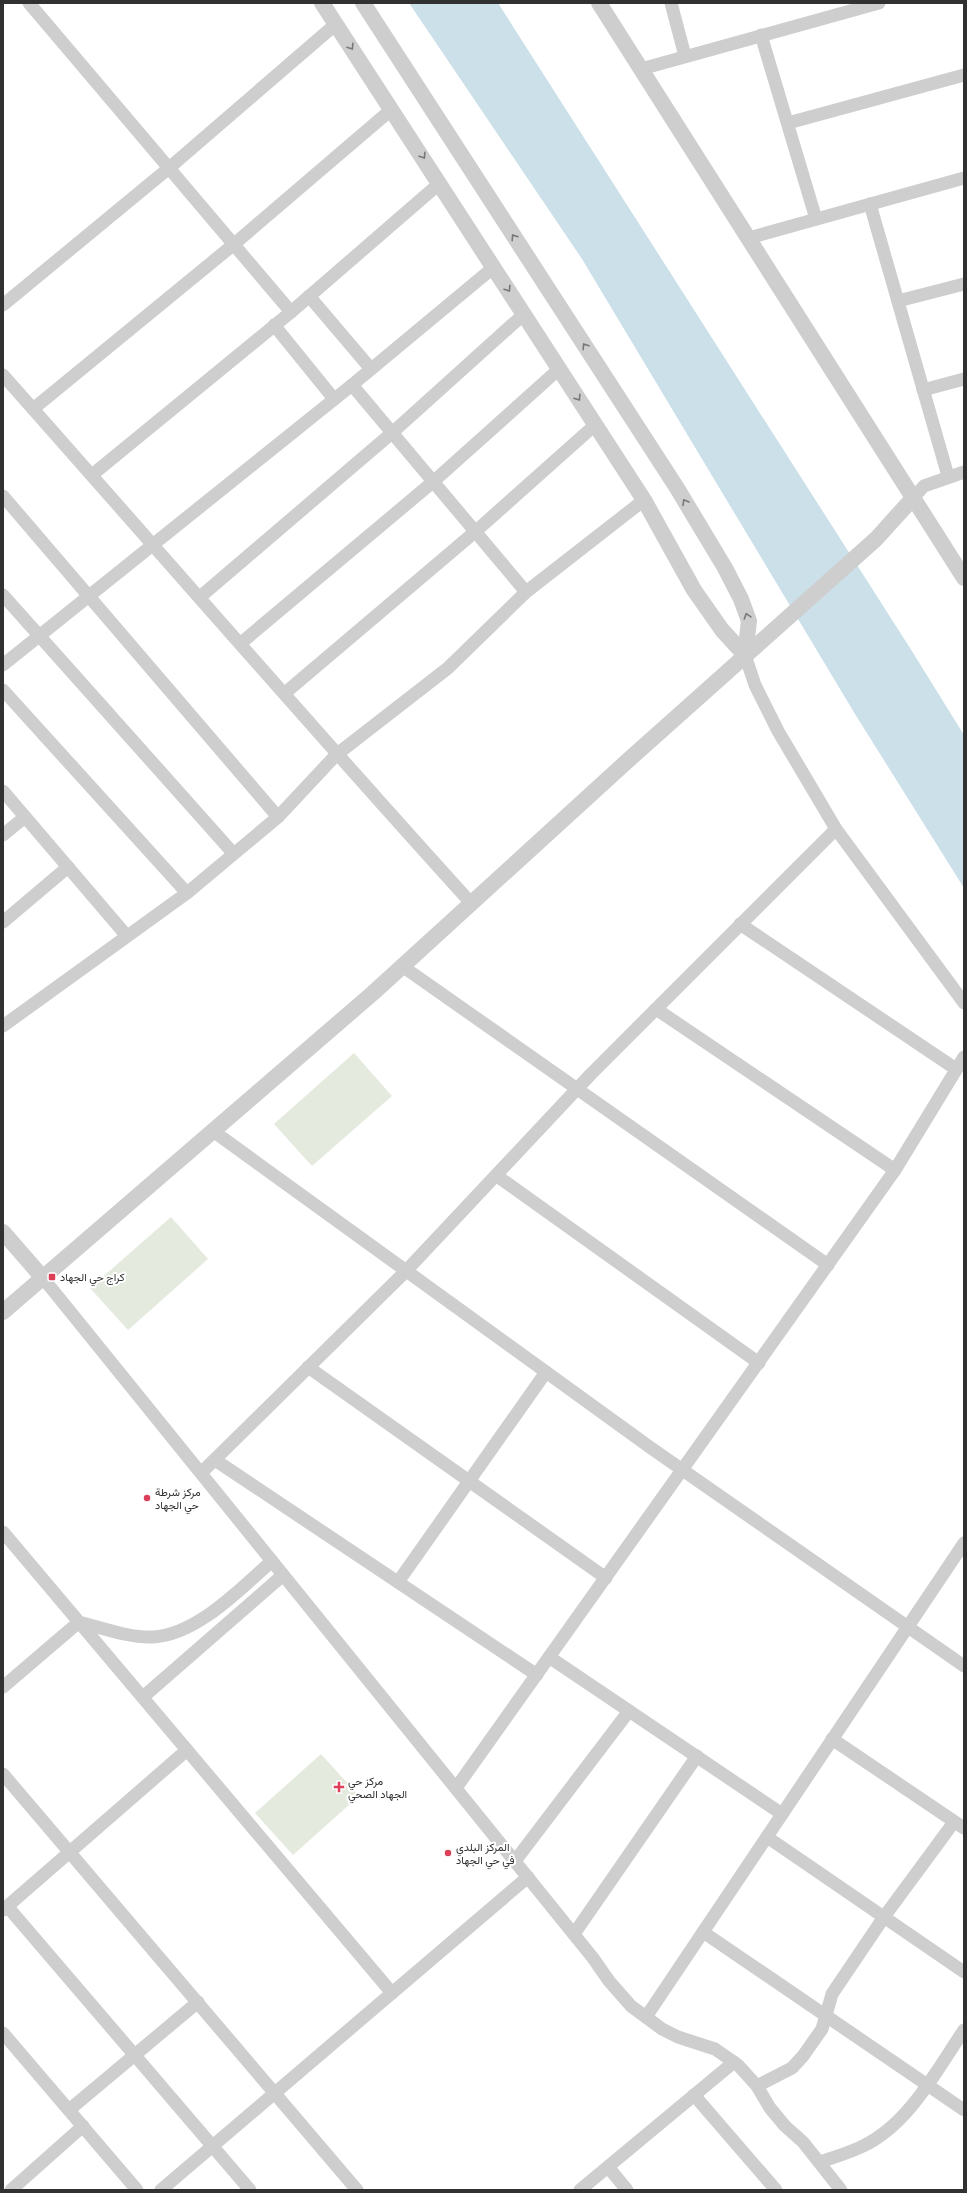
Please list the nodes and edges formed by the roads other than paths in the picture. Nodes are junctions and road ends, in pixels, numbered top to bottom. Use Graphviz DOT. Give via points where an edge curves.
graph roads {
  1 [pos="29,3"];
  2 [pos="322,3"];
  3 [pos="363,3"];
  4 [pos="599,3"];
  5 [pos="671,3"];
  6 [pos="877,3"];
  7 [pos="336,24"];
  8 [pos="761,35"];
  9 [pos="685,56"];
  10 [pos="641,69"];
  11 [pos="964,75"];
  12 [pos="392,109"];
  13 [pos="788,123"];
  14 [pos="169,168"];
  15 [pos="964,178"];
  16 [pos="440,183"];
  17 [pos="870,204"];
  18 [pos="816,219"];
  19 [pos="749,238"];
  20 [pos="233,245"];
  21 [pos="494,267"];
  22 [pos="964,284"];
  23 [pos="309,296"];
  24 [pos="898,301"];
  25 [pos="3,305"];
  26 [pos="291,312"];
  27 [pos="524,314"];
  28 [pos="274,325"];
  29 [pos="371,369"];
  30 [pos="559,369"];
  31 [pos="3,375"];
  32 [pos="964,379"];
  33 [pos="352,385"];
  34 [pos="924,390"];
  35 [pos="334,399"];
  36 [pos="33,409"];
  37 [pos="596,425"];
  38 [pos="393,432"];
  39 [pos="964,472"];
  40 [pos="92,475"];
  41 [pos="948,476"];
  42 [pos="434,481"];
  43 [pos="3,496"];
  44 [pos="914,497"];
  45 [pos="644,500"];
  46 [pos="476,531"];
  47 [pos="153,544"];
  48 [pos="964,578"];
  49 [pos="526,592"];
  50 [pos="3,596"];
  51 [pos="88,597"];
  52 [pos="200,597"];
  53 [pos="38,636"];
  54 [pos="241,643"];
  55 [pos="745,655"];
  56 [pos="3,665"];
  57 [pos="3,690"];
  58 [pos="285,693"];
  59 [pos="336,755"];
  60 [pos="3,791"];
  61 [pos="25,817"];
  62 [pos="278,817"];
  63 [pos="836,829"];
  64 [pos="3,835"];
  65 [pos="233,853"];
  66 [pos="68,867"];
  67 [pos="187,893"];
  68 [pos="471,903"];
  69 [pos="3,922"];
  70 [pos="740,924"];
  71 [pos="126,935"];
  72 [pos="402,966"];
  73 [pos="964,1003"];
  74 [pos="656,1009"];
  75 [pos="3,1026"];
  76 [pos="964,1057"];
  77 [pos="956,1069"];
  78 [pos="577,1089"];
  79 [pos="213,1131"];
  80 [pos="895,1170"];
  81 [pos="497,1176"];
  82 [pos="3,1232"];
  83 [pos="828,1265"];
  84 [pos="406,1271"];
  85 [pos="43,1278"];
  86 [pos="3,1312"];
  87 [pos="759,1363"];
  88 [pos="308,1368"];
  89 [pos="546,1372"];
  90 [pos="215,1460"];
  91 [pos="682,1470"];
  92 [pos="201,1473"];
  93 [pos="470,1480"];
  94 [pos="3,1532"];
  95 [pos="964,1543"];
  96 [pos="272,1561"];
  97 [pos="283,1575"];
  98 [pos="606,1578"];
  99 [pos="398,1582"];
  100 [pos="79,1622"];
  101 [pos="907,1627"];
  102 [pos="549,1657"];
  103 [pos="964,1666"];
  104 [pos="537,1674"];
  105 [pos="3,1687"];
  106 [pos="143,1697"];
  107 [pos="629,1711"];
  108 [pos="832,1739"];
  109 [pos="187,1750"];
  110 [pos="697,1756"];
  111 [pos="3,1774"];
  112 [pos="456,1788"];
  113 [pos="782,1814"];
  114 [pos="959,1825"];
  115 [pos="767,1837"];
  116 [pos="69,1852"];
  117 [pos="515,1861"];
  118 [pos="528,1877"];
  119 [pos="5,1908"];
  120 [pos="884,1917"];
  121 [pos="703,1932"];
  122 [pos="574,1934"];
  123 [pos="964,1972"];
  124 [pos="392,1993"];
  125 [pos="198,2002"];
  126 [pos="646,2017"];
  127 [pos="826,2017"];
  128 [pos="964,2030"];
  129 [pos="3,2033"];
  130 [pos="135,2055"];
  131 [pos="734,2062"];
  132 [pos="927,2085"];
  133 [pos="757,2086"];
  134 [pos="275,2093"];
  135 [pos="694,2095"];
  136 [pos="69,2110"];
  137 [pos="964,2110"];
  138 [pos="83,2126"];
  139 [pos="213,2146"];
  140 [pos="820,2162"];
  141 [pos="608,2167"];
  142 [pos="10,2190"];
  143 [pos="137,2190"];
  144 [pos="161,2190"];
  145 [pos="250,2190"];
  146 [pos="357,2190"];
  147 [pos="580,2190"];
  148 [pos="627,2190"];
  149 [pos="776,2190"];
  150 [pos="841,2190"];
  1 -- 14 [label="street"];
  2 -- 7 [label="street"];
  55 -- 3 [label="street, one-way" via="749,621 725,568 677,488"];
  4 -- 10 [label="street"];
  5 -- 9 [label="street"];
  6 -- 8 [label="street"];
  7 -- 12 [label="street, one-way"];
  7 -- 14 [label="street"];
  8 -- 9 [label="street"];
  8 -- 13 [label="street"];
  9 -- 10 [label="street"];
  10 -- 19 [label="street"];
  11 -- 13 [label="street"];
  12 -- 16 [label="street, one-way"];
  12 -- 20 [label="street"];
  13 -- 18 [label="street"];
  14 -- 20 [label="street"];
  14 -- 25 [label="street"];
  15 -- 17 [label="street"];
  16 -- 21 [label="street"];
  16 -- 23 [label="street"];
  17 -- 18 [label="street"];
  17 -- 24 [label="street"];
  18 -- 19 [label="street"];
  19 -- 44 [label="street"];
  20 -- 26 [label="street"];
  20 -- 36 [label="street"];
  21 -- 27 [label="street, one-way"];
  21 -- 29 [label="street"];
  22 -- 24 [label="street"];
  23 -- 26 [label="street"];
  23 -- 29 [label="street"];
  24 -- 34 [label="street"];
  26 -- 28 [label="street"];
  27 -- 30 [label="street"];
  27 -- 38 [label="street"];
  28 -- 35 [label="street"];
  28 -- 40 [label="street"];
  29 -- 33 [label="street"];
  30 -- 37 [label="street, one-way"];
  30 -- 42 [label="street"];
  31 -- 36 [label="street"];
  32 -- 34 [label="street"];
  33 -- 35 [label="street"];
  33 -- 38 [label="street"];
  34 -- 41 [label="street"];
  35 -- 47 [label="street"];
  36 -- 40 [label="street"];
  37 -- 45 [label="street"];
  37 -- 46 [label="street"];
  38 -- 42 [label="street"];
  38 -- 52 [label="street"];
  39 -- 41 [label="street"];
  40 -- 47 [label="street"];
  41 -- 44 [label="street" via="924,486"];
  42 -- 46 [label="street"];
  42 -- 54 [label="street"];
  43 -- 51 [label="street"];
  44 -- 48 [label="street"];
  44 -- 55 [label="street" via="876,539"];
  45 -- 49 [label="street"];
  45 -- 55 [label="street" via="694,590 722,630"];
  46 -- 49 [label="street"];
  46 -- 58 [label="street"];
  47 -- 51 [label="street"];
  47 -- 52 [label="street"];
  49 -- 59 [label="street" via="448,668"];
  50 -- 53 [label="street"];
  51 -- 53 [label="street"];
  51 -- 62 [label="street"];
  52 -- 54 [label="street"];
  53 -- 56 [label="street"];
  53 -- 65 [label="street"];
  54 -- 58 [label="street"];
  55 -- 63 [label="street" via="755,685 778,731"];
  55 -- 68 [label="street"];
  57 -- 67 [label="street"];
  58 -- 59 [label="street"];
  59 -- 62 [label="street"];
  59 -- 68 [label="street"];
  60 -- 61 [label="street"];
  61 -- 64 [label="street"];
  61 -- 66 [label="street"];
  62 -- 65 [label="street"];
  63 -- 70 [label="street"];
  63 -- 73 [label="street"];
  65 -- 67 [label="street"];
  66 -- 69 [label="street"];
  66 -- 71 [label="street"];
  67 -- 71 [label="street"];
  68 -- 72 [label="street"];
  70 -- 74 [label="street"];
  70 -- 77 [label="street"];
  71 -- 75 [label="street"];
  72 -- 78 [label="street"];
  72 -- 79 [label="street"];
  74 -- 78 [label="street"];
  74 -- 80 [label="street"];
  76 -- 77 [label="street"];
  77 -- 80 [label="street"];
  78 -- 81 [label="street"];
  78 -- 83 [label="street"];
  79 -- 84 [label="street"];
  79 -- 85 [label="street"];
  80 -- 83 [label="street"];
  81 -- 84 [label="street"];
  81 -- 87 [label="street"];
  82 -- 85 [label="street"];
  83 -- 87 [label="street"];
  84 -- 88 [label="street"];
  84 -- 89 [label="street"];
  85 -- 86 [label="street"];
  85 -- 92 [label="street"];
  87 -- 91 [label="street"];
  88 -- 90 [label="street"];
  88 -- 93 [label="street"];
  89 -- 91 [label="street"];
  89 -- 93 [label="street"];
  90 -- 92 [label="street"];
  90 -- 99 [label="street"];
  91 -- 98 [label="street"];
  91 -- 101 [label="street"];
  92 -- 96 [label="street"];
  93 -- 98 [label="street"];
  93 -- 99 [label="street"];
  94 -- 100 [label="street"];
  95 -- 101 [label="street"];
  96 -- 97 [label="street"];
  96 -- 100 [label="street" via="201,1620 176,1632 154,1637 135,1636"];
  97 -- 106 [label="street"];
  97 -- 112 [label="street"];
  98 -- 102 [label="street"];
  99 -- 104 [label="street"];
  100 -- 105 [label="street"];
  100 -- 106 [label="street"];
  101 -- 103 [label="street"];
  101 -- 108 [label="street"];
  102 -- 104 [label="street"];
  102 -- 107 [label="street"];
  104 -- 112 [label="street"];
  106 -- 109 [label="street"];
  107 -- 110 [label="street"];
  107 -- 117 [label="street"];
  108 -- 113 [label="street"];
  108 -- 114 [label="street"];
  109 -- 116 [label="street"];
  109 -- 124 [label="street"];
  110 -- 113 [label="street"];
  110 -- 122 [label="street"];
  111 -- 116 [label="street"];
  112 -- 117 [label="street"];
  113 -- 115 [label="street"];
  114 -- 120 [label="street"];
  115 -- 120 [label="street"];
  115 -- 121 [label="street"];
  116 -- 119 [label="street"];
  116 -- 125 [label="street"];
  117 -- 118 [label="street"];
  118 -- 122 [label="street"];
  118 -- 124 [label="street"];
  119 -- 130 [label="street"];
  120 -- 123 [label="street"];
  120 -- 127 [label="street" via="832,1994"];
  121 -- 126 [label="street"];
  121 -- 127 [label="street"];
  122 -- 126 [label="street" via="609,1981 631,2006"];
  124 -- 134 [label="street"];
  125 -- 130 [label="street"];
  125 -- 134 [label="street"];
  126 -- 131 [label="street" via="673,2034 715,2049"];
  127 -- 132 [label="street"];
  127 -- 133 [label="street" via="822,2029 792,2068"];
  128 -- 132 [label="street"];
  129 -- 136 [label="street"];
  130 -- 136 [label="street"];
  130 -- 139 [label="street"];
  131 -- 133 [label="street"];
  131 -- 135 [label="street"];
  132 -- 137 [label="street"];
  132 -- 140 [label="street" via="906,2111 878,2137 863,2146"];
  133 -- 140 [label="street" via="770,2108"];
  134 -- 139 [label="street"];
  134 -- 146 [label="street"];
  135 -- 141 [label="street"];
  135 -- 149 [label="street"];
  136 -- 138 [label="street"];
  138 -- 142 [label="street"];
  138 -- 143 [label="street"];
  139 -- 144 [label="street"];
  139 -- 145 [label="street"];
  140 -- 150 [label="street"];
  141 -- 147 [label="street"];
  141 -- 148 [label="street"];
}
